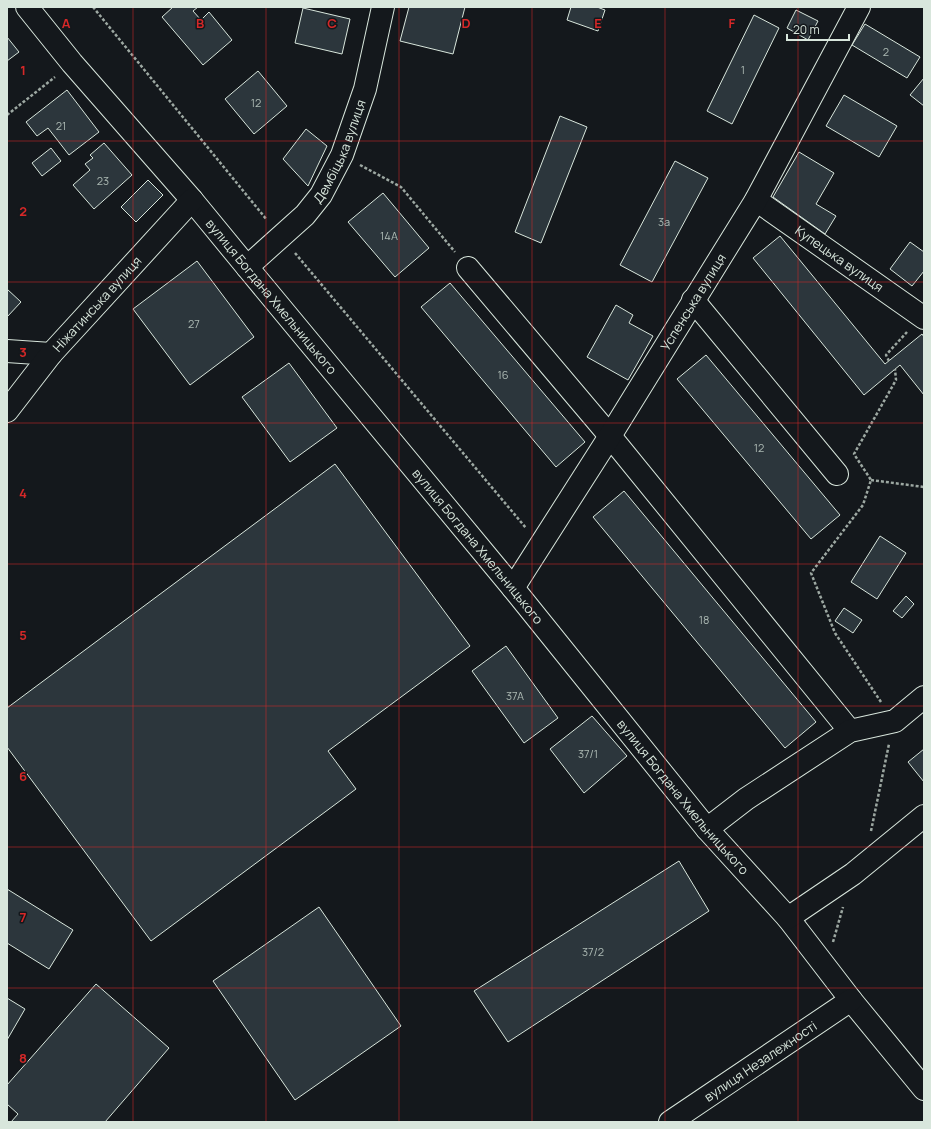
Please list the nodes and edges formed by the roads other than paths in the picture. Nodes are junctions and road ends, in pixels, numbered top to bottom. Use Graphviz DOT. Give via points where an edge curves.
graph roads {
  1 [pos="27,7"];
  2 [pos="383,7"];
  3 [pos="859,7"];
  4 [pos="192,200"];
  5 [pos="756,200"];
  6 [pos="247,266"];
  7 [pos="468,268"];
  8 [pos="694,300"];
  9 [pos="922,312"];
  10 [pos="7,351"];
  11 [pos="51,354"];
  12 [pos="7,411"];
  13 [pos="610,436"];
  14 [pos="837,474"];
  15 [pos="513,588"];
  16 [pos="924,697"];
  17 [pos="850,731"];
  18 [pos="924,816"];
  19 [pos="707,829"];
  20 [pos="788,918"];
  21 [pos="851,1000"];
  22 [pos="924,1088"];
  23 [pos="670,1122"];
  1 -- 4 [label="street, вулиця Богдана Хмельницького" via="72,63"];
  2 -- 6 [label="street, Дембіцька вулиця" via="365,89 342,155 321,195 305,215"];
  3 -- 5 [label="street, Успенська вулиця"];
  4 -- 6 [label="street, вулиця Богдана Хмельницького"];
  4 -- 11 [label="street, Ніжатинська вулиця"];
  5 -- 8 [label="street, Успенська вулиця"];
  5 -- 9 [label="street, Купецька вулиця"];
  6 -- 15 [label="street, вулиця Богдана Хмельницького"];
  7 -- 13 [label="street"];
  8 -- 13 [label="street, Успенська вулиця"];
  8 -- 14 [label="street"];
  10 -- 11 [label="street"];
  11 -- 12 [label="street, Ніжатинська вулиця"];
  13 -- 15 [label="street, Успенська вулиця"];
  13 -- 17 [label="street"];
  15 -- 19 [label="street, вулиця Богдана Хмельницького"];
  16 -- 17 [label="street" via="894,721"];
  17 -- 19 [label="street" via="746,799"];
  18 -- 20 [label="street" via="853,874"];
  19 -- 20 [label="street, вулиця Богдана Хмельницького"];
  20 -- 21 [label="street, вулиця Богдана Хмельницького"];
  21 -- 22 [label="street, вулиця Богдана Хмельницького"];
  21 -- 23 [label="street, вулиця Незалежності"];
}
